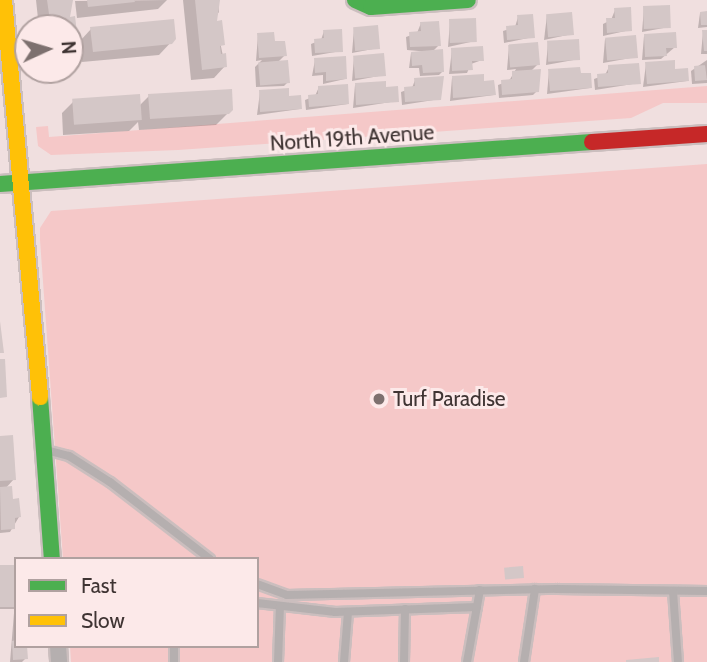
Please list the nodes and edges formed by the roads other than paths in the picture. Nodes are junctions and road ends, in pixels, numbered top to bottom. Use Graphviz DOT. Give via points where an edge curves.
graph roads {
  1 [pos="4,0"];
  2 [pos="468,0"];
  3 [pos="357,2"];
  4 [pos="707,134"];
  5 [pos="23,182"];
  6 [pos="0,184"];
  7 [pos="44,449"];
  8 [pos="52,557"];
  9 [pos="207,557"];
  10 [pos="259,585"];
  11 [pos="535,589"];
  12 [pos="480,590"];
  13 [pos="673,591"];
  14 [pos="707,591"];
  15 [pos="259,603"];
  16 [pos="280,606"];
  17 [pos="477,607"];
  18 [pos="405,609"];
  19 [pos="348,611"];
  20 [pos="278,662"];
  21 [pos="344,662"];
  22 [pos="404,662"];
  23 [pos="467,662"];
  24 [pos="524,662"];
  25 [pos="678,662"];
  1 -- 5 [label="main road"];
  2 -- 3 [label="main road"];
  4 -- 5 [label="main road, North 19th Avenue"];
  5 -- 6 [label="main road, North 19th Avenue"];
  5 -- 7 [label="main road"];
  7 -- 8 [label="main road"];
  7 -- 9 [label="lane" via="69,456 110,482"];
  10 -- 12 [label="lane" via="287,595"];
  11 -- 12 [label="lane"];
  11 -- 13 [label="lane"];
  11 -- 24 [label="lane"];
  12 -- 17 [label="lane"];
  13 -- 14 [label="lane"];
  13 -- 25 [label="lane"];
  15 -- 16 [label="lane"];
  16 -- 19 [label="lane"];
  16 -- 20 [label="lane"];
  17 -- 18 [label="lane"];
  17 -- 23 [label="lane"];
  18 -- 19 [label="lane"];
  18 -- 22 [label="lane"];
  19 -- 21 [label="lane"];
}
